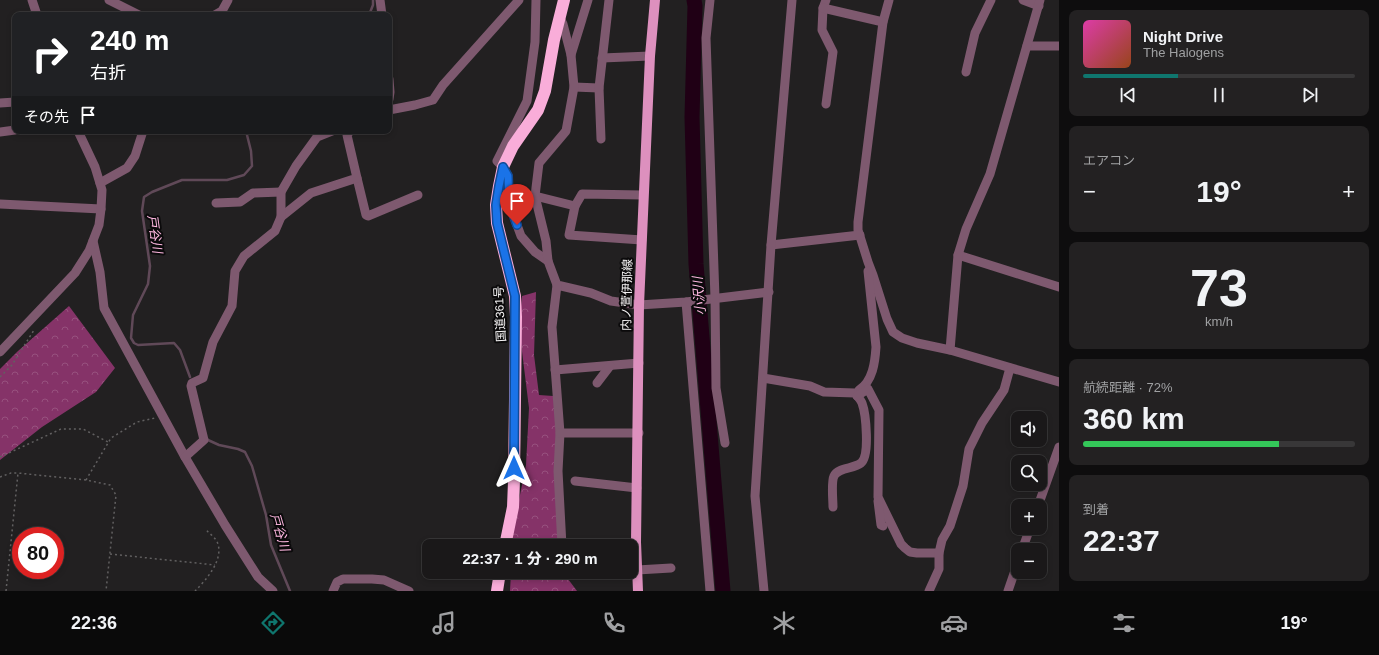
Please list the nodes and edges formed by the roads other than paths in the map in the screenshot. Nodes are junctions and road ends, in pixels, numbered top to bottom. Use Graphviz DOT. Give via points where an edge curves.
graph roads {
  1 [pos="32,0"];
  2 [pos="109,0"];
  3 [pos="228,0"];
  4 [pos="380,0"];
  5 [pos="519,0"];
  6 [pos="536,0"];
  7 [pos="564,0"];
  8 [pos="588,0"];
  9 [pos="609,0"];
  10 [pos="655,0"];
  11 [pos="710,0"];
  12 [pos="792,0"];
  13 [pos="889,0"];
  14 [pos="990,0"];
  15 [pos="1023,0"];
  16 [pos="1039,3"];
  17 [pos="126,4"];
  18 [pos="825,4"];
  19 [pos="36,12"];
  20 [pos="135,12"];
  21 [pos="220,12"];
  22 [pos="382,12"];
  23 [pos="560,18"];
  24 [pos="883,22"];
  25 [pos="1027,46"];
  26 [pos="1059,46"];
  27 [pos="571,55"];
  28 [pos="650,56"];
  29 [pos="602,58"];
  30 [pos="966,72"];
  31 [pos="574,87"];
  32 [pos="599,88"];
  33 [pos="12,102"];
  34 [pos="0,103"];
  35 [pos="826,104"];
  36 [pos="392,109"];
  37 [pos="12,130"];
  38 [pos="0,132"];
  39 [pos="79,134"];
  40 [pos="142,134"];
  41 [pos="324,134"];
  42 [pos="348,134"];
  43 [pos="601,139"];
  44 [pos="503,167"];
  45 [pos="357,178"];
  46 [pos="100,183"];
  47 [pos="281,192"];
  48 [pos="418,195"];
  49 [pos="643,195"];
  50 [pos="535,196"];
  51 [pos="0,204"];
  52 [pos="216,204"];
  53 [pos="575,206"];
  54 [pos="101,209"];
  55 [pos="281,217"];
  56 [pos="860,235"];
  57 [pos="642,240"];
  58 [pos="93,241"];
  59 [pos="770,245"];
  60 [pos="958,255"];
  61 [pos="548,260"];
  62 [pos="868,262"];
  63 [pos="557,285"];
  64 [pos="1059,288"];
  65 [pos="769,292"];
  66 [pos="715,298"];
  67 [pos="688,302"];
  68 [pos="639,305"];
  69 [pos="950,350"];
  70 [pos="0,352"];
  71 [pos="639,363"];
  72 [pos="610,366"];
  73 [pos="1010,368"];
  74 [pos="555,370"];
  75 [pos="763,378"];
  76 [pos="1059,382"];
  77 [pos="597,383"];
  78 [pos="856,395"];
  79 [pos="560,433"];
  80 [pos="639,434"];
  81 [pos="725,443"];
  82 [pos="1059,448"];
  83 [pos="185,457"];
  84 [pos="575,481"];
  85 [pos="637,488"];
  86 [pos="878,497"];
  87 [pos="1041,499"];
  88 [pos="833,507"];
  89 [pos="883,526"];
  90 [pos="507,539"];
  91 [pos="562,539"];
  92 [pos="637,539"];
  93 [pos="938,554"];
  94 [pos="671,568"];
  95 [pos="638,570"];
  96 [pos="499,579"];
  97 [pos="637,579"];
  98 [pos="1012,579"];
  99 [pos="338,587"];
  100 [pos="273,591"];
  101 [pos="333,591"];
  102 [pos="409,591"];
  103 [pos="497,591"];
  104 [pos="638,591"];
  105 [pos="710,591"];
  106 [pos="764,591"];
  107 [pos="929,591"];
  108 [pos="1008,591"];
  1 -- 19 [label="street"];
  2 -- 17 [label="street"];
  3 -- 21 [label="street"];
  4 -- 22 [label="street"];
  5 -- 36 [label="street" via="443,85 433,100"];
  6 -- 44 [label="street" via="527,101 497,161"];
  7 -- 23 [label="highway, 国道361号"];
  8 -- 27 [label="street"];
  9 -- 29 [label="street"];
  10 -- 28 [label="main road, 内ノ萱伊那線"];
  11 -- 66 [label="street" via="706,38"];
  12 -- 59 [label="street"];
  13 -- 24 [label="street"];
  14 -- 30 [label="street" via="975,33"];
  15 -- 16 [label="street"];
  16 -- 25 [label="street"];
  17 -- 20 [label="street"];
  18 -- 24 [label="street"];
  18 -- 35 [label="street" via="822,30 833,52"];
  23 -- 27 [label="street"];
  23 -- 44 [label="highway, 国道361号" via="545,91 538,110 513,146"];
  24 -- 56 [label="street" via="858,222"];
  25 -- 26 [label="street"];
  25 -- 60 [label="street" via="990,174 966,229"];
  27 -- 31 [label="street"];
  28 -- 29 [label="street"];
  28 -- 49 [label="main road, 内ノ萱伊那線"];
  29 -- 32 [label="street"];
  31 -- 32 [label="street"];
  31 -- 50 [label="street" via="566,131 539,162"];
  32 -- 43 [label="street"];
  33 -- 34 [label="street"];
  37 -- 38 [label="street"];
  39 -- 46 [label="street"];
  40 -- 46 [label="street" via="135,156 127,168"];
  41 -- 47 [label="street" via="316,137"];
  42 -- 45 [label="street"];
  44 -- 61 [label="street" via="508,176 509,203 521,236 535,252"];
  44 -- 90 [label="highway, 国道361号" via="496,205 497,223 514,290 516,317 513,507"];
  45 -- 48 [label="street" via="368,216"];
  45 -- 55 [label="street" via="311,193"];
  46 -- 54 [label="street"];
  47 -- 52 [label="street" via="253,193 240,202"];
  47 -- 55 [label="street"];
  49 -- 53 [label="street" via="582,194"];
  49 -- 57 [label="main road, 内ノ萱伊那線"];
  50 -- 53 [label="street"];
  50 -- 61 [label="street"];
  51 -- 54 [label="street"];
  53 -- 57 [label="street" via="569,235"];
  54 -- 58 [label="street"];
  55 -- 83 [label="street" via="275,231 244,256 235,270 232,306 213,342 203,378 191,386 204,440"];
  56 -- 59 [label="street"];
  56 -- 62 [label="street"];
  57 -- 68 [label="main road, 内ノ萱伊那線"];
  58 -- 70 [label="street" via="75,273"];
  58 -- 83 [label="street" via="104,308"];
  59 -- 65 [label="street"];
  60 -- 64 [label="street"];
  60 -- 69 [label="street"];
  61 -- 63 [label="street"];
  62 -- 69 [label="street" via="893,332 917,343"];
  62 -- 78 [label="street" via="876,355 867,383"];
  63 -- 68 [label="street" via="611,301"];
  63 -- 74 [label="street" via="552,327"];
  65 -- 66 [label="street"];
  65 -- 75 [label="street"];
  66 -- 67 [label="street"];
  66 -- 81 [label="street" via="716,388"];
  67 -- 68 [label="street"];
  67 -- 105 [label="street"];
  68 -- 71 [label="main road, 内ノ萱伊那線"];
  69 -- 73 [label="street"];
  71 -- 72 [label="street"];
  71 -- 80 [label="main road, 内ノ萱伊那線"];
  72 -- 74 [label="street"];
  72 -- 77 [label="street"];
  73 -- 76 [label="street"];
  73 -- 93 [label="street" via="1004,390 982,423 969,449 963,486"];
  74 -- 79 [label="street"];
  75 -- 78 [label="street" via="810,386 824,392"];
  75 -- 106 [label="street" via="755,496"];
  78 -- 86 [label="street" via="868,389 879,410"];
  78 -- 88 [label="street" via="862,402 865,417 866,454 863,462 837,472 834,477"];
  79 -- 80 [label="street"];
  79 -- 91 [label="street" via="558,470"];
  80 -- 85 [label="main road, 内ノ萱伊那線"];
  82 -- 87 [label="street"];
  83 -- 100 [label="street" via="258,578"];
  84 -- 85 [label="street"];
  85 -- 92 [label="main road, 内ノ萱伊那線"];
  86 -- 89 [label="street" via="880,521"];
  86 -- 93 [label="street" via="905,548 910,552"];
  93 -- 107 [label="street" via="939,570"];
  94 -- 95 [label="street"];
  96 -- 103 [label="highway"];
  97 -- 104 [label="main road, 内ノ萱伊那線"];
  98 -- 108 [label="street"];
  99 -- 101 [label="street"];
  99 -- 102 [label="street" via="342,579 372,579 384,580"];
}
